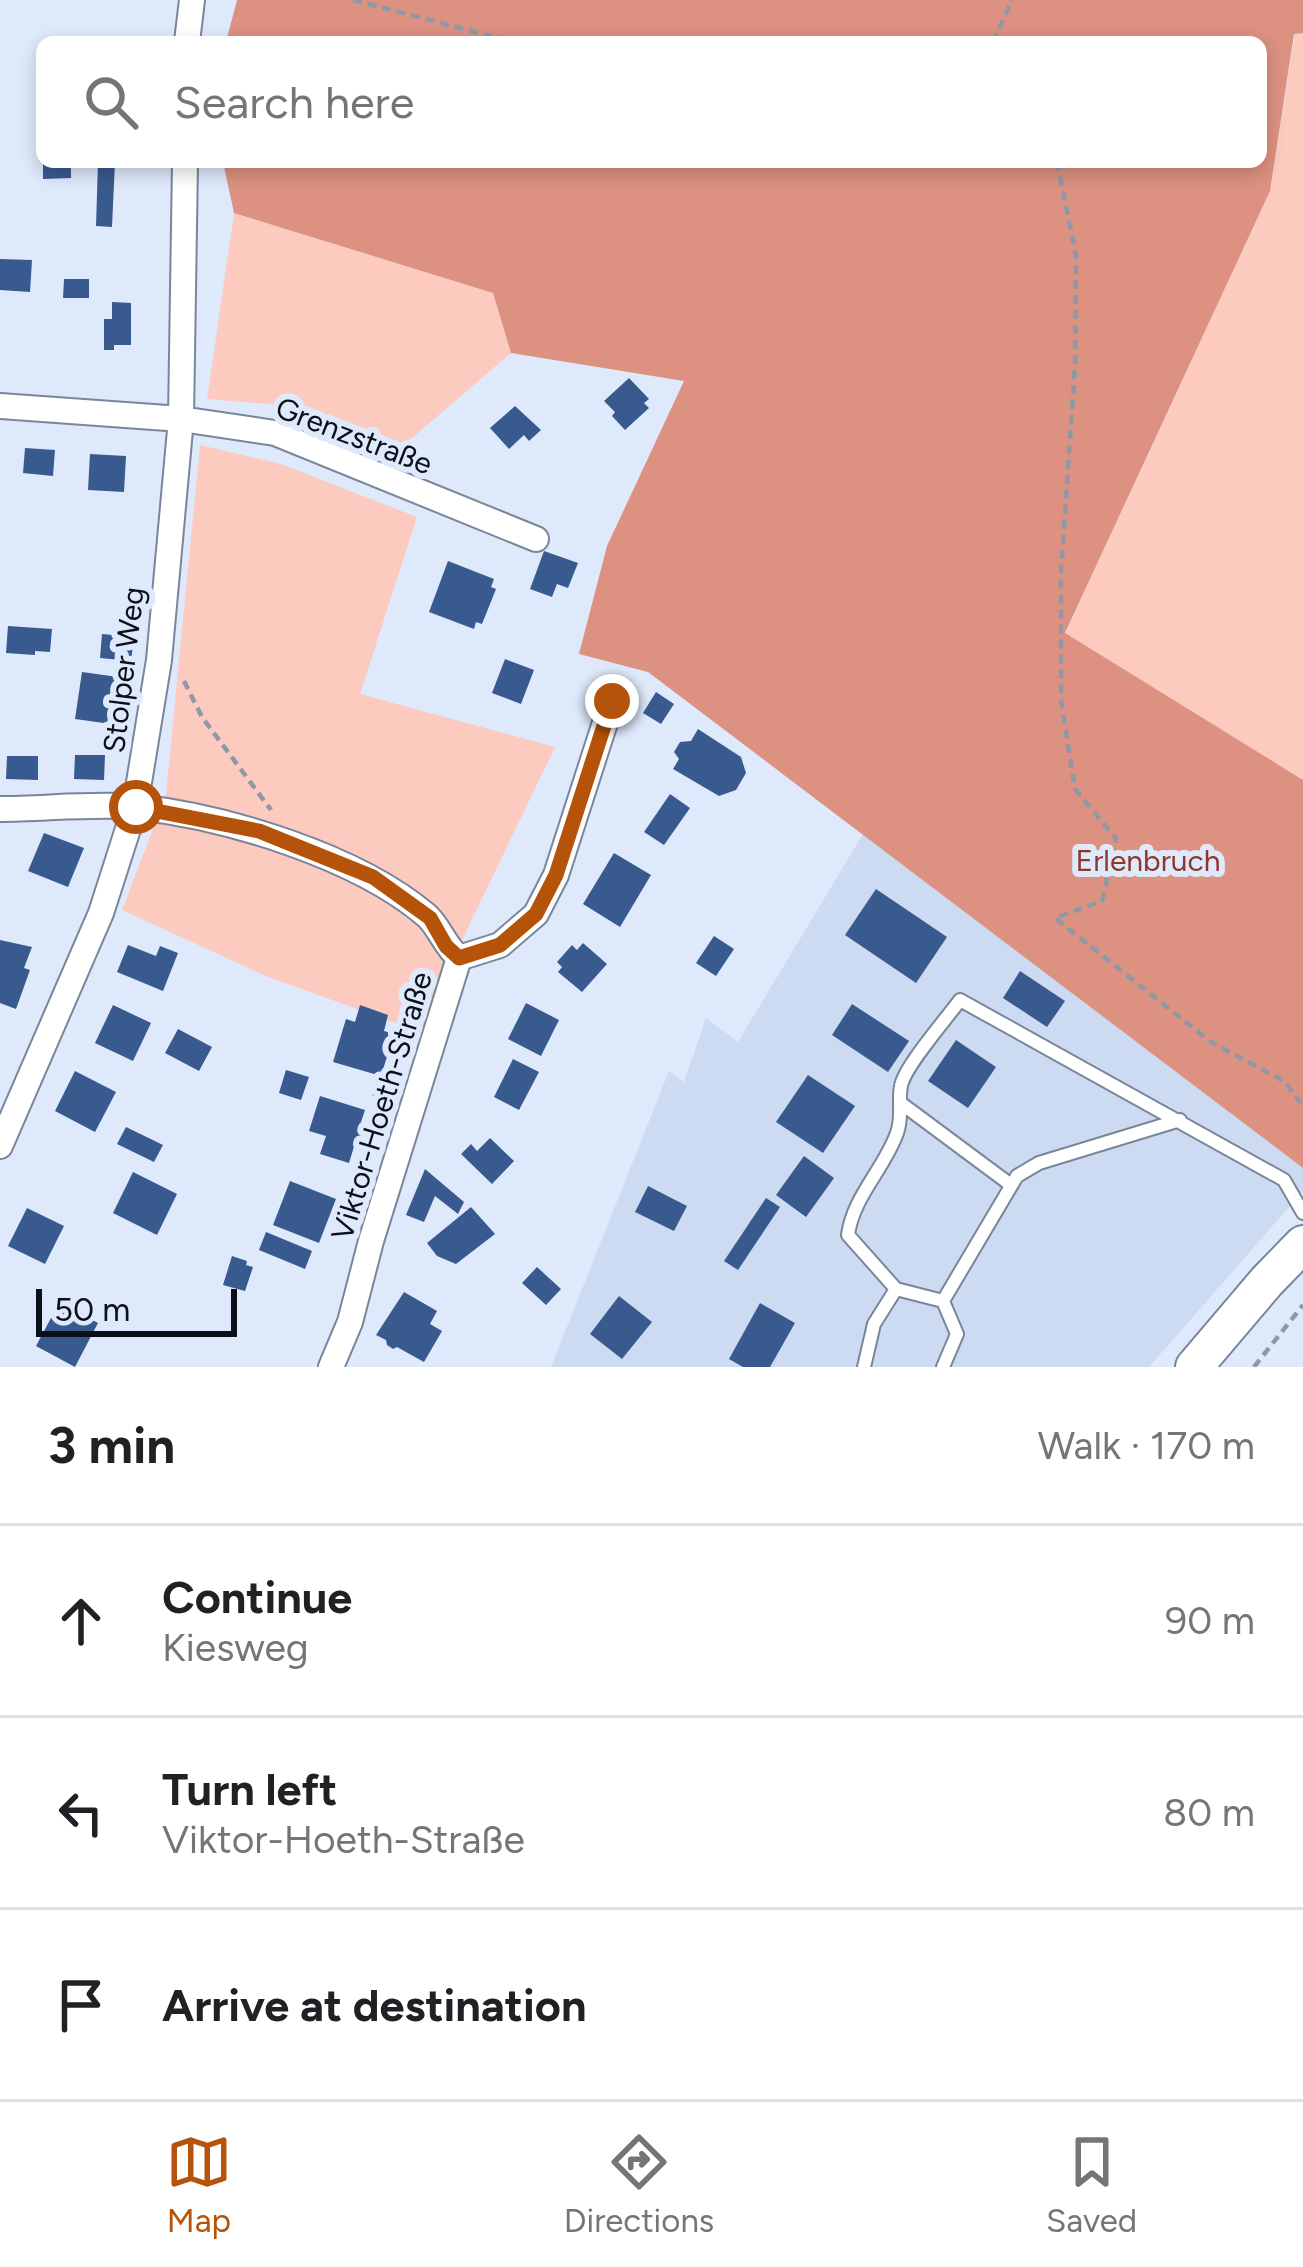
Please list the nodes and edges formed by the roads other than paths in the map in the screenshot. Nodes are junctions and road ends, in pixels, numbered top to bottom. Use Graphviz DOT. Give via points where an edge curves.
graph roads {
  1 [pos="192,0"];
  2 [pos="188,36"];
  3 [pos="185,168"];
  4 [pos="0,406"];
  5 [pos="181,419"];
  6 [pos="536,539"];
  7 [pos="612,701"];
  8 [pos="136,807"];
  9 [pos="0,809"];
  10 [pos="459,958"];
  11 [pos="902,1104"];
  12 [pos="1180,1120"];
  13 [pos="0,1146"];
  14 [pos="1011,1185"];
  15 [pos="1303,1213"];
  16 [pos="1303,1244"];
  17 [pos="896,1289"];
  18 [pos="943,1301"];
  19 [pos="331,1367"];
  20 [pos="863,1367"];
  21 [pos="943,1367"];
  22 [pos="1194,1367"];
  1 -- 2 [label="street"];
  3 -- 5 [label="street, Stolper Weg"];
  4 -- 5 [label="street, Grenzstraße"];
  5 -- 6 [label="street, Grenzstraße" via="275,434"];
  5 -- 8 [label="street, Stolper Weg"];
  7 -- 10 [label="street, Viktor-Hoeth-Straße" via="536,914 500,945"];
  8 -- 9 [label="street"];
  8 -- 10 [label="street" via="259,831 373,877 430,918"];
  8 -- 13 [label="street, Stolper Weg" via="101,914"];
  10 -- 19 [label="street, Viktor-Hoeth-Straße"];
  11 -- 12 [label="lane" via="907,1073 960,1000"];
  11 -- 14 [label="lane"];
  11 -- 17 [label="lane" via="897,1133 848,1235"];
  12 -- 14 [label="lane" via="1039,1163"];
  12 -- 15 [label="lane" via="1284,1180"];
  14 -- 18 [label="lane"];
  16 -- 22 [label="main road"];
  17 -- 18 [label="lane"];
  17 -- 20 [label="lane" via="874,1324"];
  18 -- 21 [label="lane" via="957,1334"];
}
